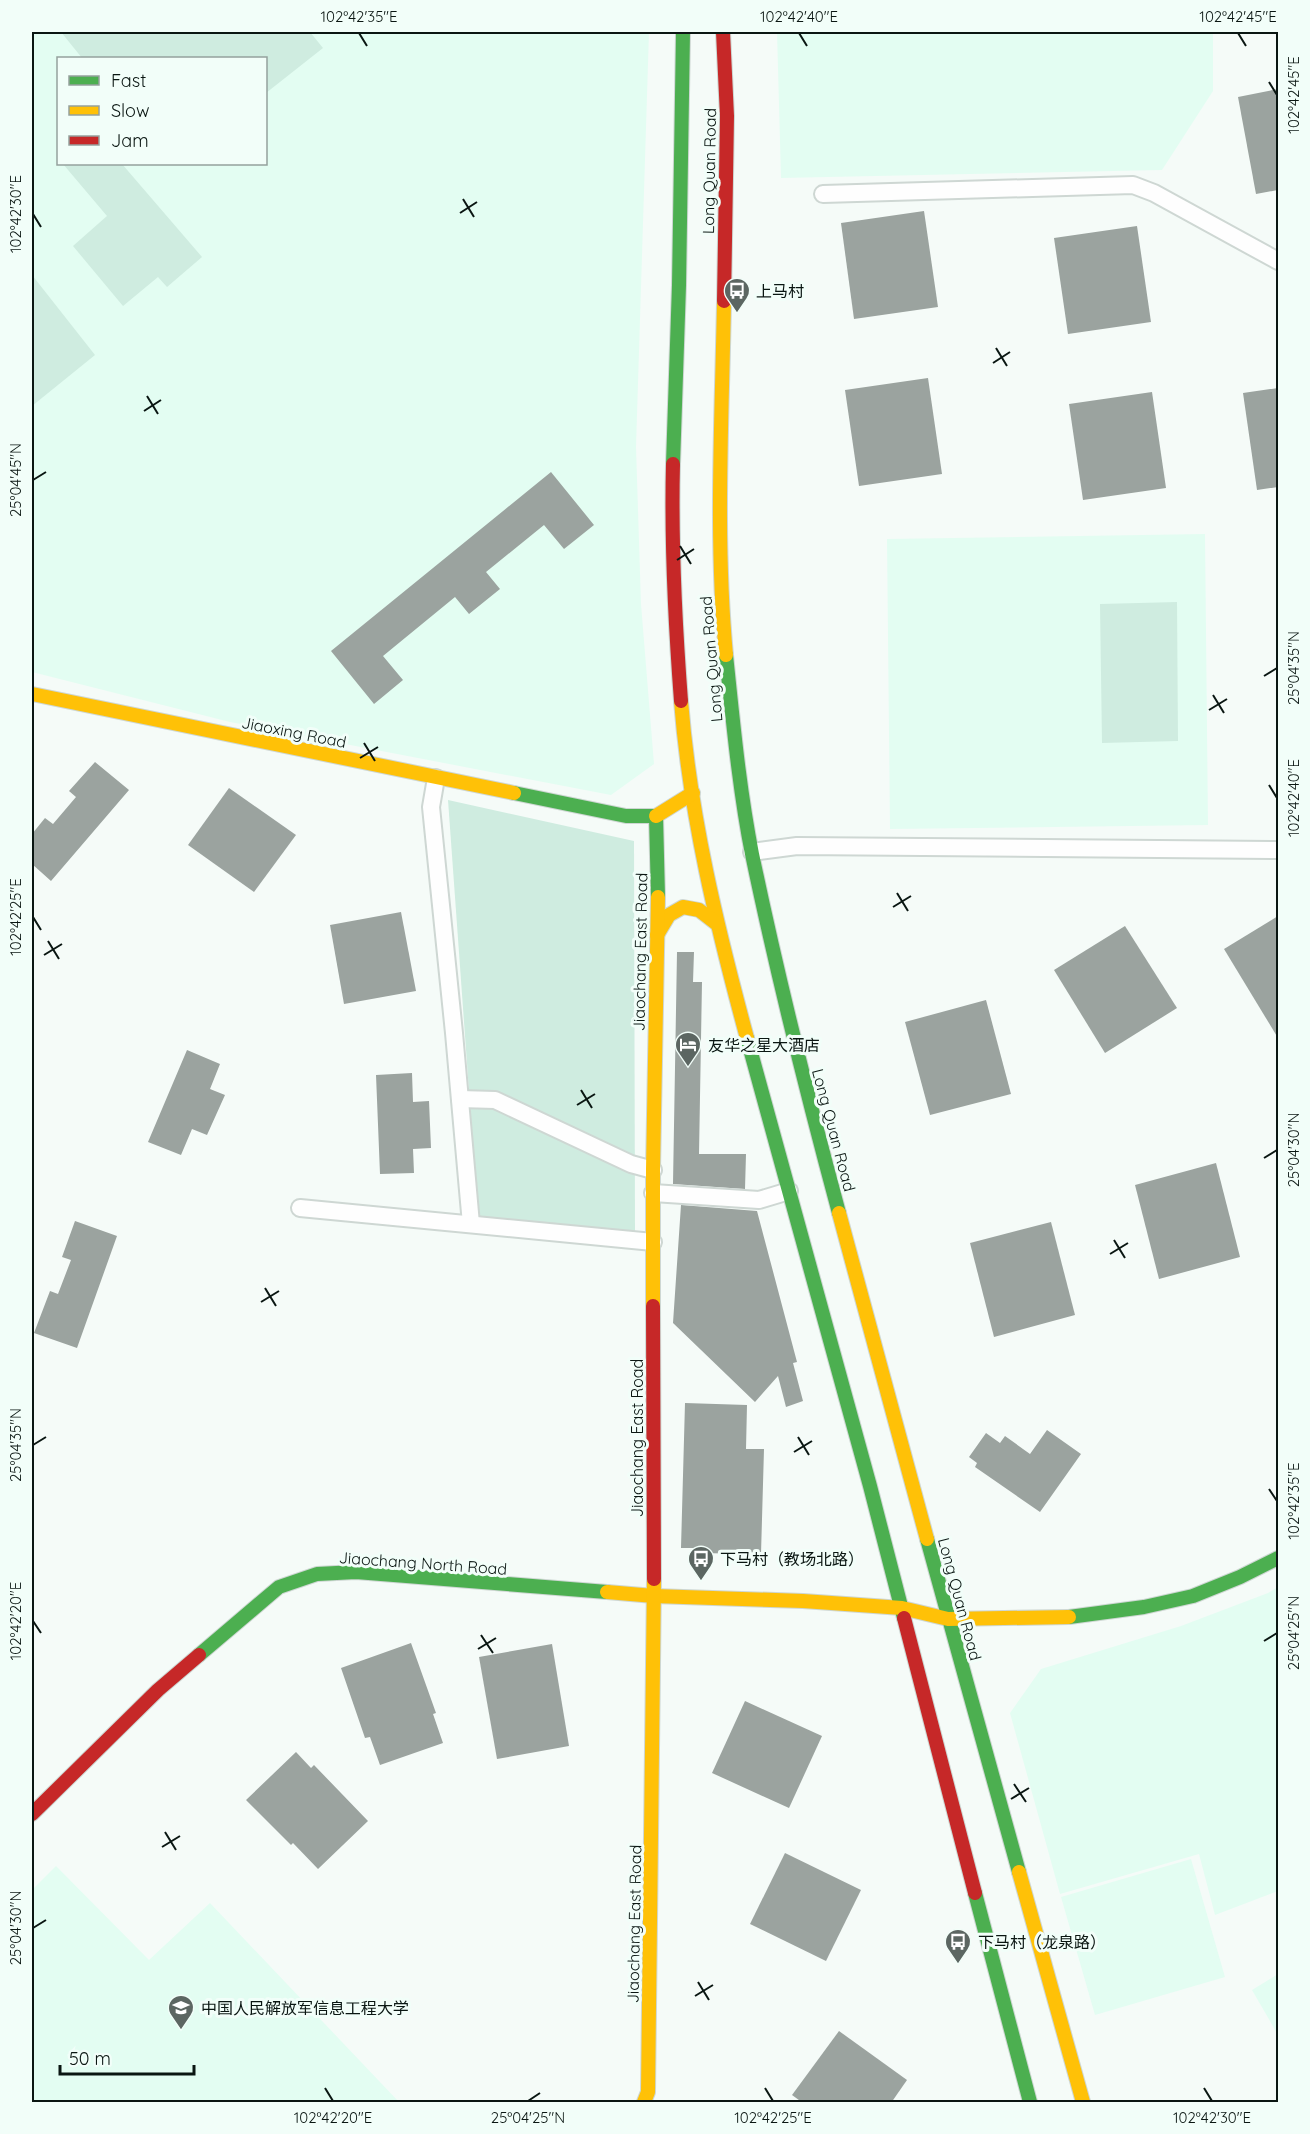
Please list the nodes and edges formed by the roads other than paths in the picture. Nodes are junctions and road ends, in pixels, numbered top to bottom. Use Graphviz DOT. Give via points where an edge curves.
graph roads {
  1 [pos="682,32"];
  2 [pos="723,32"];
  3 [pos="823,194"];
  4 [pos="1278,261"];
  5 [pos="32,694"];
  6 [pos="436,778"];
  7 [pos="693,793"];
  8 [pos="656,816"];
  9 [pos="1278,850"];
  10 [pos="752,852"];
  11 [pos="717,924"];
  12 [pos="657,935"];
  13 [pos="460,1098"];
  14 [pos="653,1170"];
  15 [pos="789,1191"];
  16 [pos="653,1193"];
  17 [pos="300,1208"];
  18 [pos="471,1224"];
  19 [pos="653,1242"];
  20 [pos="1278,1558"];
  21 [pos="654,1596"];
  22 [pos="902,1608"];
  23 [pos="948,1619"];
  24 [pos="32,1814"];
  25 [pos="644,2103"];
  26 [pos="1030,2103"];
  27 [pos="1083,2103"];
  1 -- 7 [label="main road, Long Quan Road" via="672,502 676,639"];
  2 -- 10 [label="main road, Long Quan Road" via="727,116 722,613 734,734"];
  3 -- 4 [label="street" via="1132,184"];
  5 -- 6 [label="main road, Jiaoxing Road"];
  6 -- 8 [label="main road, Jiaoxing Road" via="626,816"];
  6 -- 13 [label="street" via="431,807"];
  7 -- 8 [label="main road"];
  7 -- 11 [label="main road, Long Quan Road"];
  8 -- 12 [label="main road, Jiaochang East Road"];
  9 -- 10 [label="street" via="797,846"];
  10 -- 23 [label="main road, Long Quan Road" via="810,1105"];
  11 -- 12 [label="main road" via="700,910 686,907 664,919"];
  11 -- 15 [label="main road, Long Quan Road"];
  12 -- 14 [label="main road, Jiaochang East Road"];
  13 -- 14 [label="street" via="495,1100 631,1164"];
  13 -- 18 [label="street"];
  14 -- 16 [label="main road, Jiaochang East Road"];
  15 -- 16 [label="street" via="759,1200"];
  15 -- 22 [label="main road, Long Quan Road"];
  16 -- 19 [label="main road, Jiaochang East Road"];
  17 -- 18 [label="street"];
  18 -- 19 [label="street"];
  19 -- 21 [label="main road, Jiaochang East Road"];
  20 -- 23 [label="main road, Jiaochang North Road" via="1193,1596 1144,1607 1074,1617"];
  21 -- 22 [label="main road, Jiaochang North Road"];
  21 -- 24 [label="main road, Jiaochang North Road" via="356,1572 316,1574 279,1587 158,1690"];
  21 -- 25 [label="main road, Jiaochang East Road" via="648,2092"];
  22 -- 23 [label="main road, Jiaochang North Road"];
  22 -- 26 [label="main road, Long Quan Road"];
  23 -- 27 [label="main road, Long Quan Road"];
}
